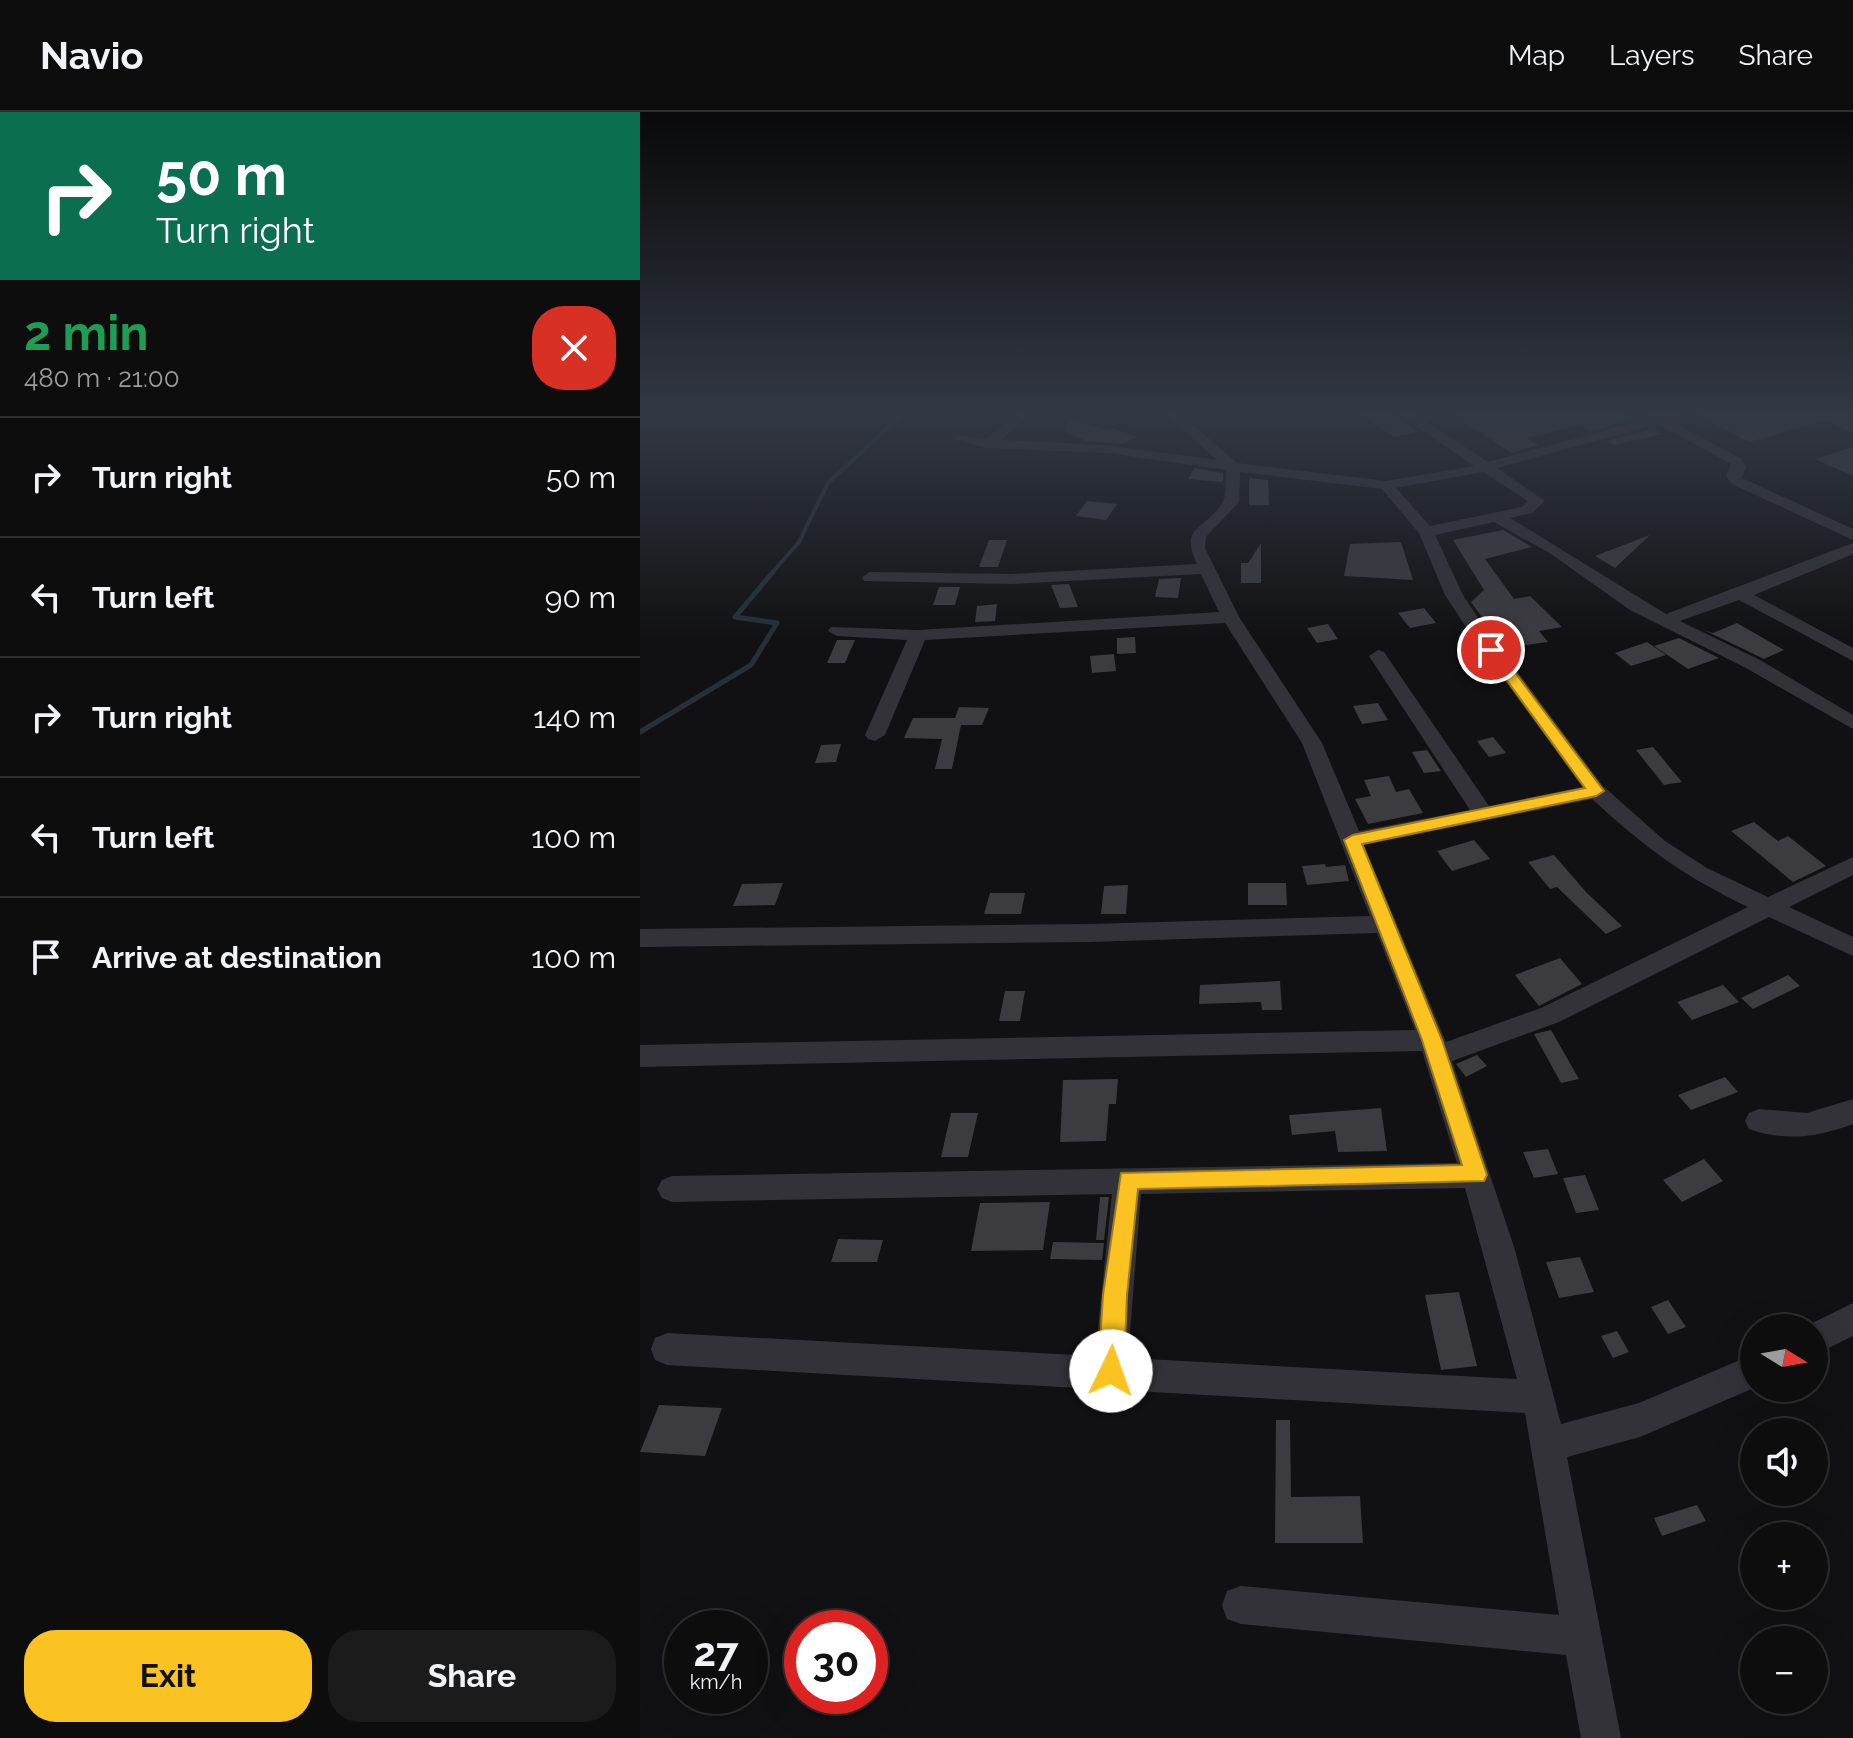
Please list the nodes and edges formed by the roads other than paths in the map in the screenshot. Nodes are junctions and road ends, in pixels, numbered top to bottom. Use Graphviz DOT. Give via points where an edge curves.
graph roads {
  1 [pos="1232,489"];
  2 [pos="1389,489"];
  3 [pos="1519,489"];
  4 [pos="1754,489"];
  5 [pos="1497,517"];
  6 [pos="1426,532"];
  7 [pos="1853,535"];
  8 [pos="1853,548"];
  9 [pos="1204,569"];
  10 [pos="870,577"];
  11 [pos="1740,594"];
  12 [pos="1230,617"];
  13 [pos="1665,620"];
  14 [pos="837,631"];
  15 [pos="918,635"];
  16 [pos="1853,655"];
  17 [pos="1378,656"];
  18 [pos="1853,723"];
  19 [pos="875,735"];
  20 [pos="1596,791"];
  21 [pos="1484,814"];
  22 [pos="1353,840"];
  23 [pos="1853,865"];
  24 [pos="1768,907"];
  25 [pos="1387,924"];
  26 [pos="640,938"];
  27 [pos="1853,947"];
  28 [pos="1435,1048"];
  29 [pos="640,1056"];
  30 [pos="1853,1111"];
  31 [pos="1759,1121"];
  32 [pos="1476,1175"];
  33 [pos="1128,1180"];
  34 [pos="672,1189"];
  35 [pos="1853,1319"];
  36 [pos="1828,1332"];
  37 [pos="667,1349"];
  38 [pos="1111,1371"];
  39 [pos="1740,1377"];
  40 [pos="1539,1397"];
  41 [pos="1548,1445"];
  42 [pos="1241,1605"];
  43 [pos="1584,1637"];
  44 [pos="1601,1738"];
  1 -- 9 [label="street" via="1231,502 1198,536"];
  2 -- 6 [label="street"];
  3 -- 5 [label="street" via="1537,501 1527,510"];
  4 -- 7 [label="street"];
  5 -- 6 [label="street"];
  5 -- 13 [label="street"];
  6 -- 20 [label="street" via="1461,606"];
  8 -- 11 [label="street"];
  9 -- 10 [label="street" via="1011,579"];
  9 -- 12 [label="street"];
  11 -- 13 [label="street"];
  11 -- 16 [label="street"];
  12 -- 15 [label="street"];
  12 -- 22 [label="street" via="1303,726"];
  13 -- 18 [label="street"];
  14 -- 15 [label="street"];
  15 -- 19 [label="street"];
  17 -- 21 [label="street"];
  20 -- 21 [label="street"];
  20 -- 24 [label="street" via="1688,867"];
  21 -- 22 [label="street"];
  22 -- 25 [label="street"];
  23 -- 24 [label="street"];
  24 -- 27 [label="street"];
  24 -- 28 [label="street" via="1550,1015"];
  25 -- 26 [label="street"];
  25 -- 28 [label="street"];
  28 -- 29 [label="street" via="1048,1045"];
  28 -- 32 [label="street"];
  30 -- 31 [label="street" via="1812,1126"];
  32 -- 33 [label="street"];
  32 -- 40 [label="street"];
  33 -- 34 [label="street"];
  33 -- 38 [label="street"];
  35 -- 36 [label="street"];
  37 -- 38 [label="street"];
  38 -- 40 [label="street"];
  39 -- 41 [label="street" via="1640,1420"];
  40 -- 41 [label="street"];
  41 -- 43 [label="street"];
  42 -- 43 [label="street"];
  43 -- 44 [label="street"];
}
